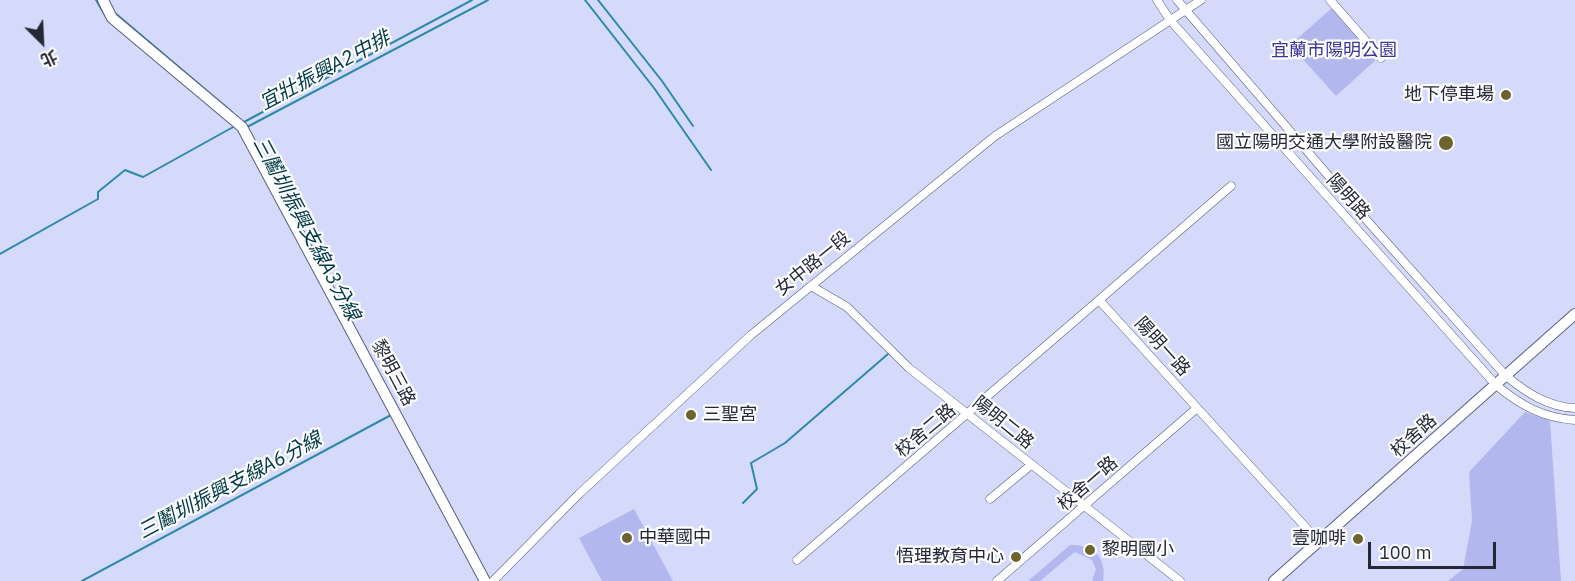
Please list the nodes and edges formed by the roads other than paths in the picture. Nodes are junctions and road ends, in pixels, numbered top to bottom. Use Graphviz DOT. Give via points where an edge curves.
graph roads {
  1 [pos="103,0"];
  2 [pos="1157,0"];
  3 [pos="1177,0"];
  4 [pos="1201,0"];
  5 [pos="1330,0"];
  6 [pos="1184,11"];
  7 [pos="1170,21"];
  8 [pos="1381,58"];
  9 [pos="1231,186"];
  10 [pos="810,286"];
  11 [pos="1099,300"];
  12 [pos="1575,314"];
  13 [pos="1506,376"];
  14 [pos="1496,385"];
  15 [pos="1197,408"];
  16 [pos="1575,408"];
  17 [pos="969,414"];
  18 [pos="1575,420"];
  19 [pos="1031,465"];
  20 [pos="990,499"];
  21 [pos="1085,507"];
  22 [pos="1319,542"];
  23 [pos="797,560"];
  24 [pos="485,581"];
  25 [pos="493,581"];
  26 [pos="997,581"];
  27 [pos="1180,581"];
  28 [pos="1274,581"];
  1 -- 24 [label="street, 黎明三路" via="112,18 242,127"];
  2 -- 7 [label="street, 陽明路"];
  3 -- 6 [label="street, 陽明路"];
  4 -- 6 [label="street, 女中路一段"];
  5 -- 8 [label="street"];
  6 -- 7 [label="street, 女中路一段"];
  6 -- 13 [label="street, 陽明路"];
  7 -- 10 [label="street, 女中路一段" via="995,136"];
  7 -- 14 [label="street, 陽明路"];
  9 -- 11 [label="street"];
  10 -- 17 [label="street, 陽明二路" via="847,307 909,368"];
  10 -- 25 [label="street, 女中路一段" via="713,368"];
  11 -- 15 [label="street, 陽明一路"];
  11 -- 17 [label="street, 校舍二路"];
  12 -- 13 [label="street, 校舍路"];
  13 -- 14 [label="street, 校舍路"];
  13 -- 16 [label="street, 陽明路" via="1551,404"];
  14 -- 18 [label="street, 陽明路" via="1530,410"];
  14 -- 22 [label="street, 校舍路"];
  15 -- 21 [label="street, 校舍一路"];
  15 -- 22 [label="street, 陽明一路"];
  17 -- 19 [label="street, 陽明二路"];
  17 -- 23 [label="street, 校舍二路"];
  19 -- 20 [label="street"];
  19 -- 21 [label="street, 陽明二路"];
  21 -- 26 [label="street, 校舍一路"];
  21 -- 27 [label="street, 陽明二路"];
  22 -- 28 [label="street, 校舍路"];
}
